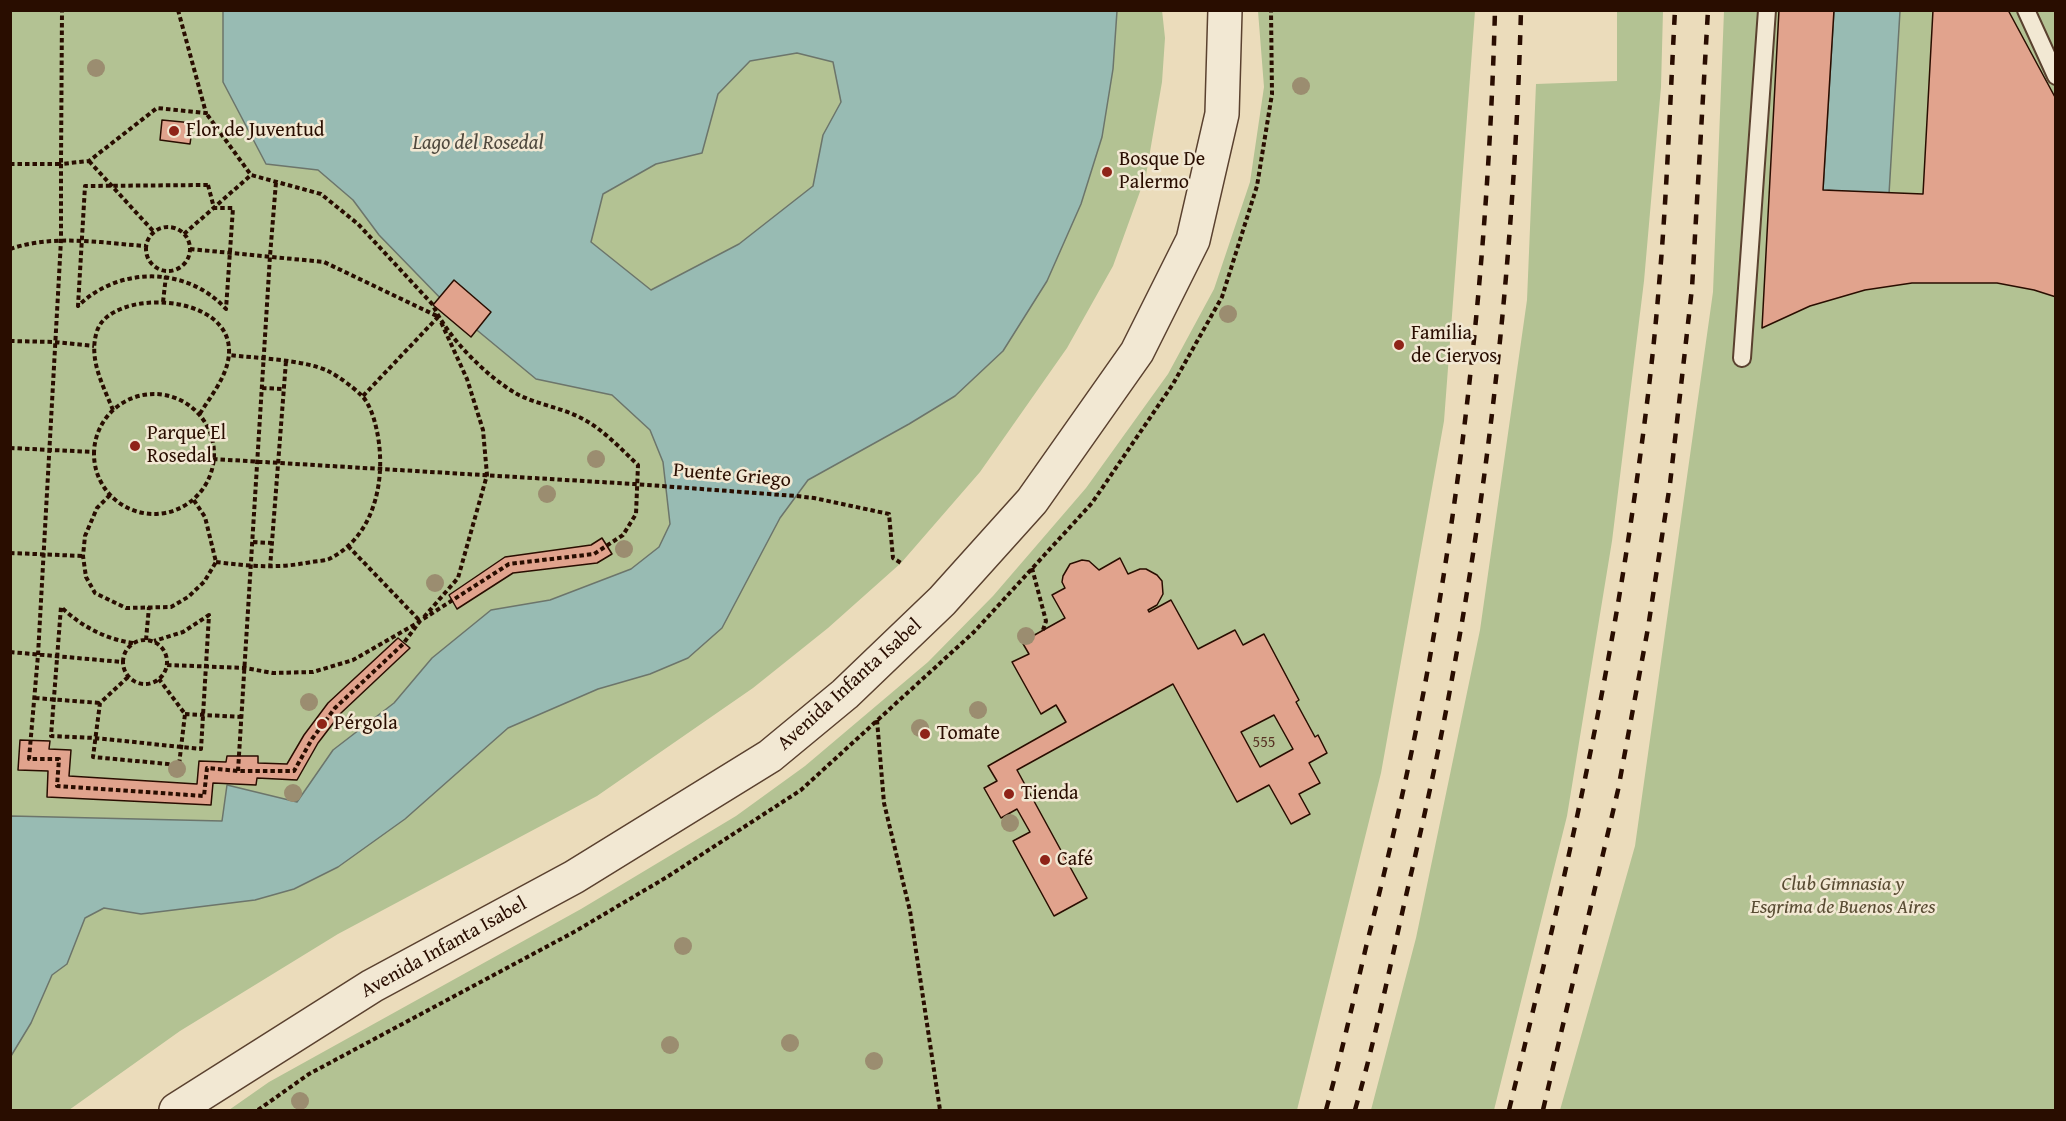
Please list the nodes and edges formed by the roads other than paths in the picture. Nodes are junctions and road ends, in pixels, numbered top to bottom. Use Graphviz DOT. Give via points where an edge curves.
graph roads {
  1 [pos="1225,10"];
  2 [pos="1767,10"];
  3 [pos="2026,10"];
  4 [pos="2055,76"];
  5 [pos="1742,358"];
  6 [pos="176,1110"];
  1 -- 6 [label="street, Avenida Infanta Isabel" via="1222,114 1193,240 1137,352 1032,501 942,601 845,694 770,756 574,877 372,986"];
  2 -- 5 [label="lane"];
  3 -- 4 [label="lane"];
}
